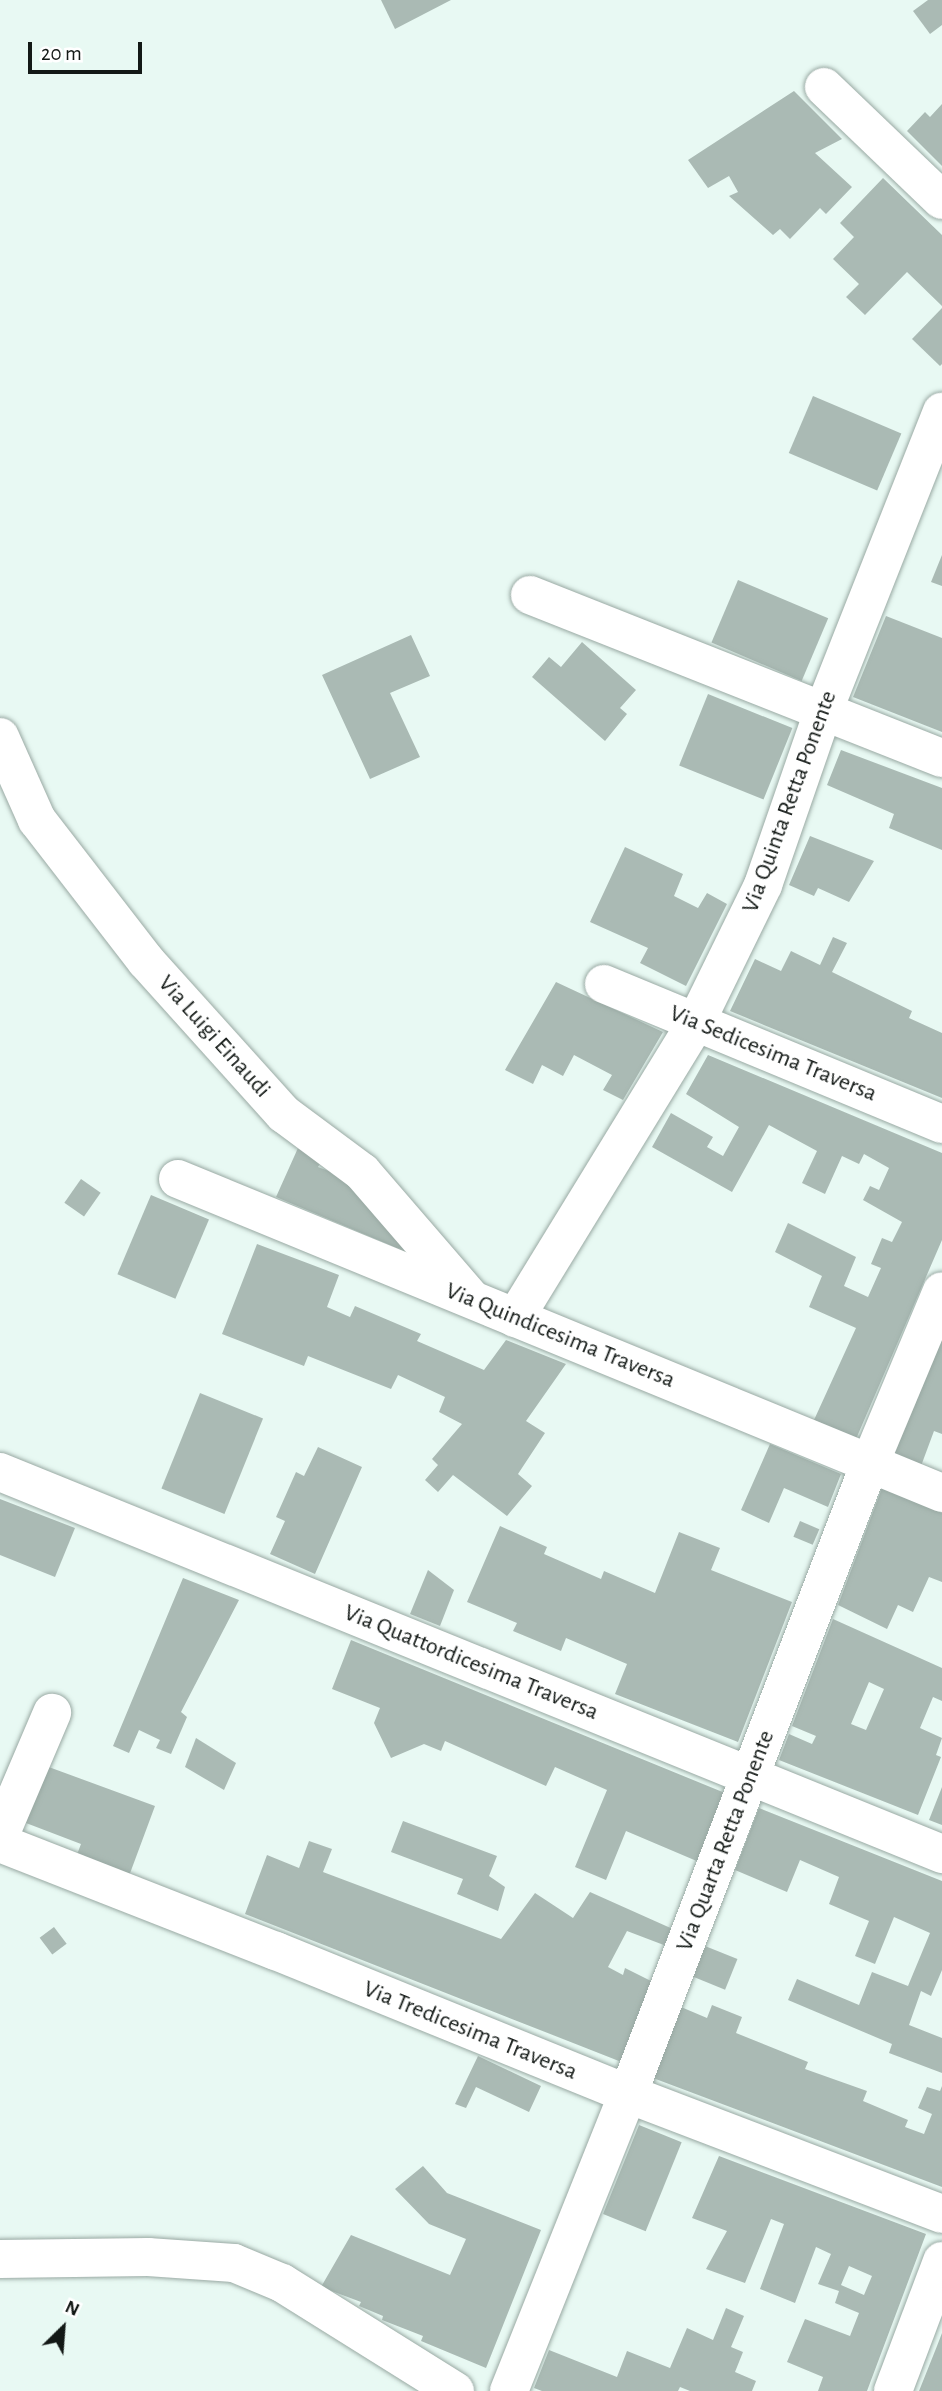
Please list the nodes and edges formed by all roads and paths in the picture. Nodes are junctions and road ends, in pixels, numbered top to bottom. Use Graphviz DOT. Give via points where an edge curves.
graph roads {
  1 [pos="824,87"];
  2 [pos="942,200"];
  3 [pos="942,412"];
  4 [pos="530,595"];
  5 [pos="823,712"];
  6 [pos="0,737"];
  7 [pos="942,758"];
  8 [pos="604,984"];
  9 [pos="695,1024"];
  10 [pos="942,1124"];
  11 [pos="178,1179"];
  12 [pos="942,1291"];
  13 [pos="473,1301"];
  14 [pos="515,1318"];
  15 [pos="870,1463"];
  16 [pos="0,1472"];
  17 [pos="942,1493"];
  18 [pos="52,1713"];
  19 [pos="751,1777"];
  20 [pos="0,1835"];
  21 [pos="0,1843"];
  22 [pos="942,1854"];
  23 [pos="628,2094"];
  24 [pos="942,2214"];
  25 [pos="0,2259"];
  26 [pos="942,2261"];
  27 [pos="455,2391"];
  28 [pos="509,2391"];
  29 [pos="893,2391"];
  1 -- 2 [label="street"];
  3 -- 5 [label="street, Via Quinta Retta Ponente"];
  4 -- 5 [label="street"];
  5 -- 7 [label="street"];
  5 -- 9 [label="street, Via Quinta Retta Ponente" via="763,885"];
  6 -- 13 [label="street, Via Luigi Einaudi" via="37,820 146,961 284,1114 362,1172"];
  8 -- 9 [label="street, Via Sedicesima Traversa"];
  9 -- 10 [label="street, Via Sedicesima Traversa"];
  9 -- 14 [label="street, Via Quinta Retta Ponente"];
  11 -- 13 [label="street, Via Quindicesima Traversa"];
  12 -- 15 [label="street, Via Quarta Retta Ponente"];
  13 -- 14 [label="street, Via Quindicesima Traversa"];
  14 -- 15 [label="street, Via Quindicesima Traversa"];
  15 -- 17 [label="street, Via Quindicesima Traversa"];
  15 -- 19 [label="street, Via Quarta Retta Ponente"];
  16 -- 19 [label="street, Via Quattordicesima Traversa"];
  18 -- 20 [label="street"];
  19 -- 22 [label="street, Via Quattordicesima Traversa"];
  19 -- 23 [label="street, Via Quarta Retta Ponente"];
  21 -- 23 [label="street, Via Tredicesima Traversa"];
  23 -- 24 [label="street, Via Tredicesima Traversa"];
  23 -- 28 [label="street, Via Quarta Retta Ponente"];
  25 -- 27 [label="street" via="148,2258 234,2263 282,2283"];
  26 -- 29 [label="street"];
}
